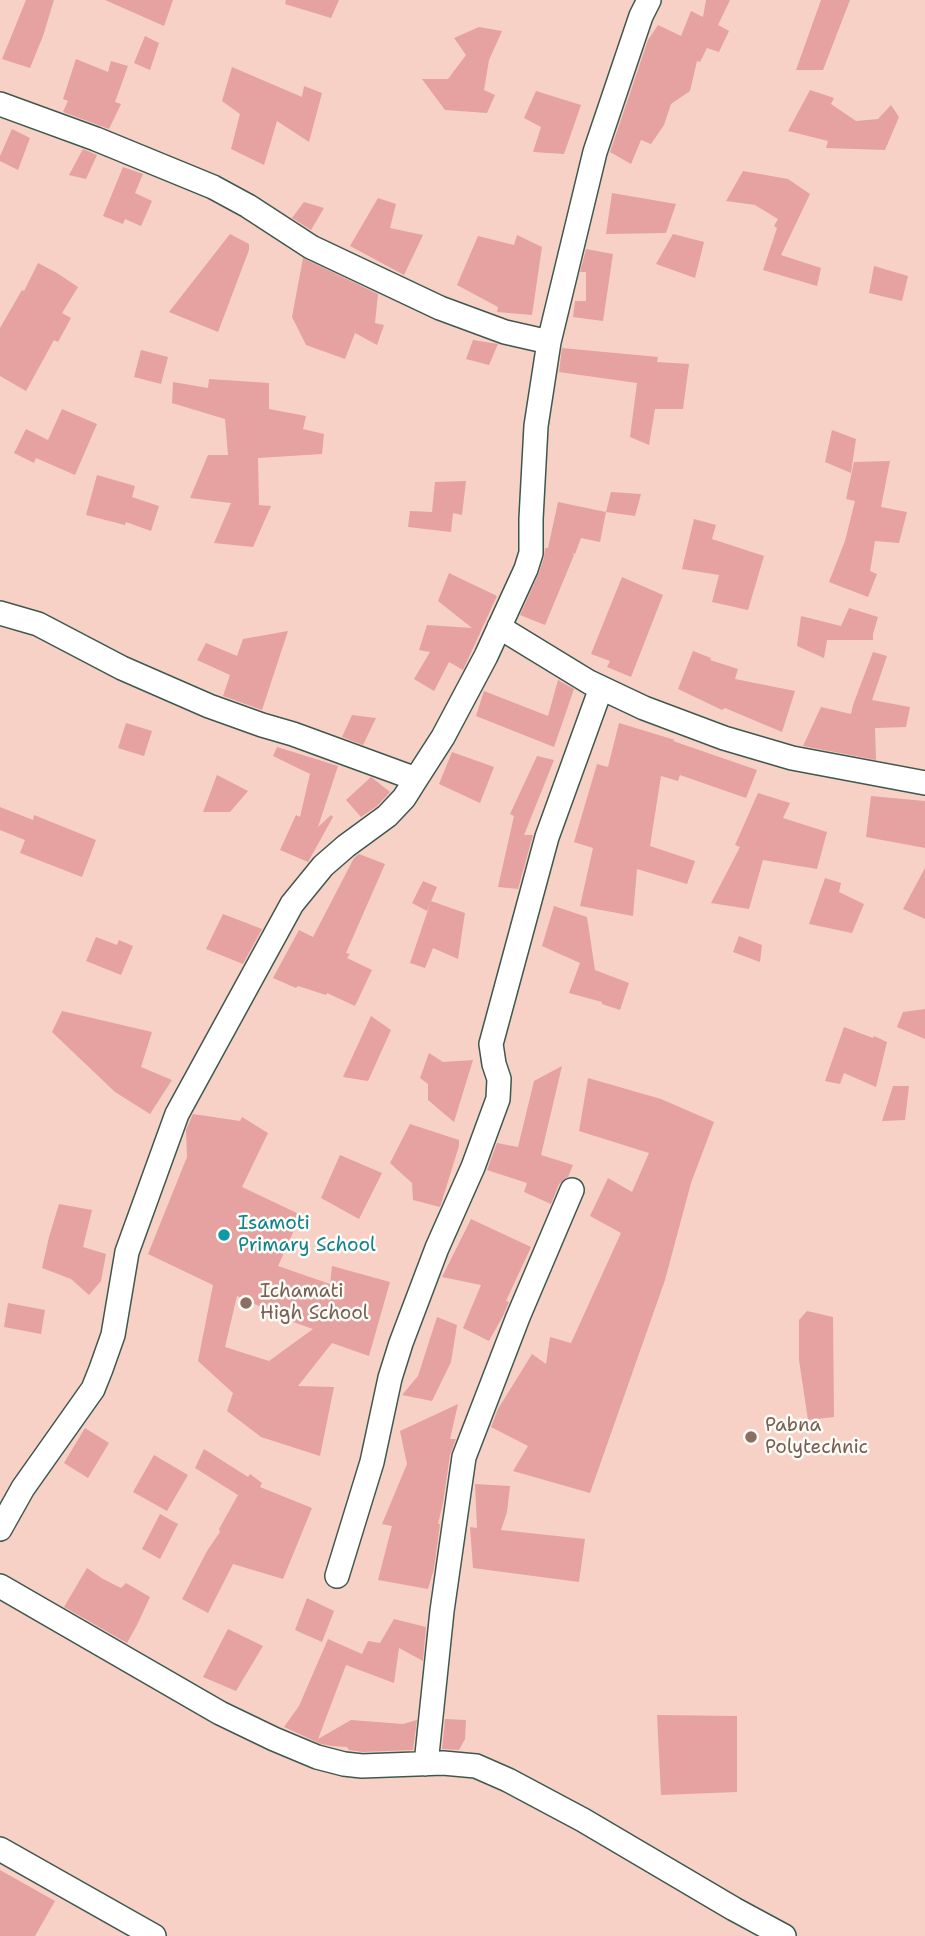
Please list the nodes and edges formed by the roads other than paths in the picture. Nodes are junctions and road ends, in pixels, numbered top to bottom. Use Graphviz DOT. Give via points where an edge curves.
graph roads {
  1 [pos="649,0"];
  2 [pos="0,104"];
  3 [pos="548,342"];
  4 [pos="0,613"];
  5 [pos="499,628"];
  6 [pos="601,688"];
  7 [pos="416,779"];
  8 [pos="925,783"];
  9 [pos="572,1190"];
  10 [pos="0,1529"];
  11 [pos="337,1576"];
  12 [pos="0,1586"];
  13 [pos="426,1764"];
  14 [pos="0,1849"];
  15 [pos="154,1936"];
  16 [pos="784,1936"];
  1 -- 3 [label="street" via="595,152"];
  2 -- 3 [label="street" via="213,187 311,247 440,308"];
  3 -- 5 [label="street" via="536,426 531,553"];
  4 -- 7 [label="street" via="38,624 209,706"];
  5 -- 6 [label="street"];
  5 -- 7 [label="street"];
  6 -- 8 [label="street" via="724,738 792,758"];
  6 -- 11 [label="street" via="547,837 491,1044 499,1079 498,1099 401,1343 372,1462"];
  7 -- 10 [label="street" via="387,816 331,859 292,904 177,1114 127,1252 113,1335 93,1389 23,1488"];
  9 -- 13 [label="street" via="464,1457"];
  12 -- 13 [label="street" via="220,1713 285,1744 344,1764"];
  13 -- 16 [label="street" via="476,1766 508,1780"];
  14 -- 15 [label="street"];
}
